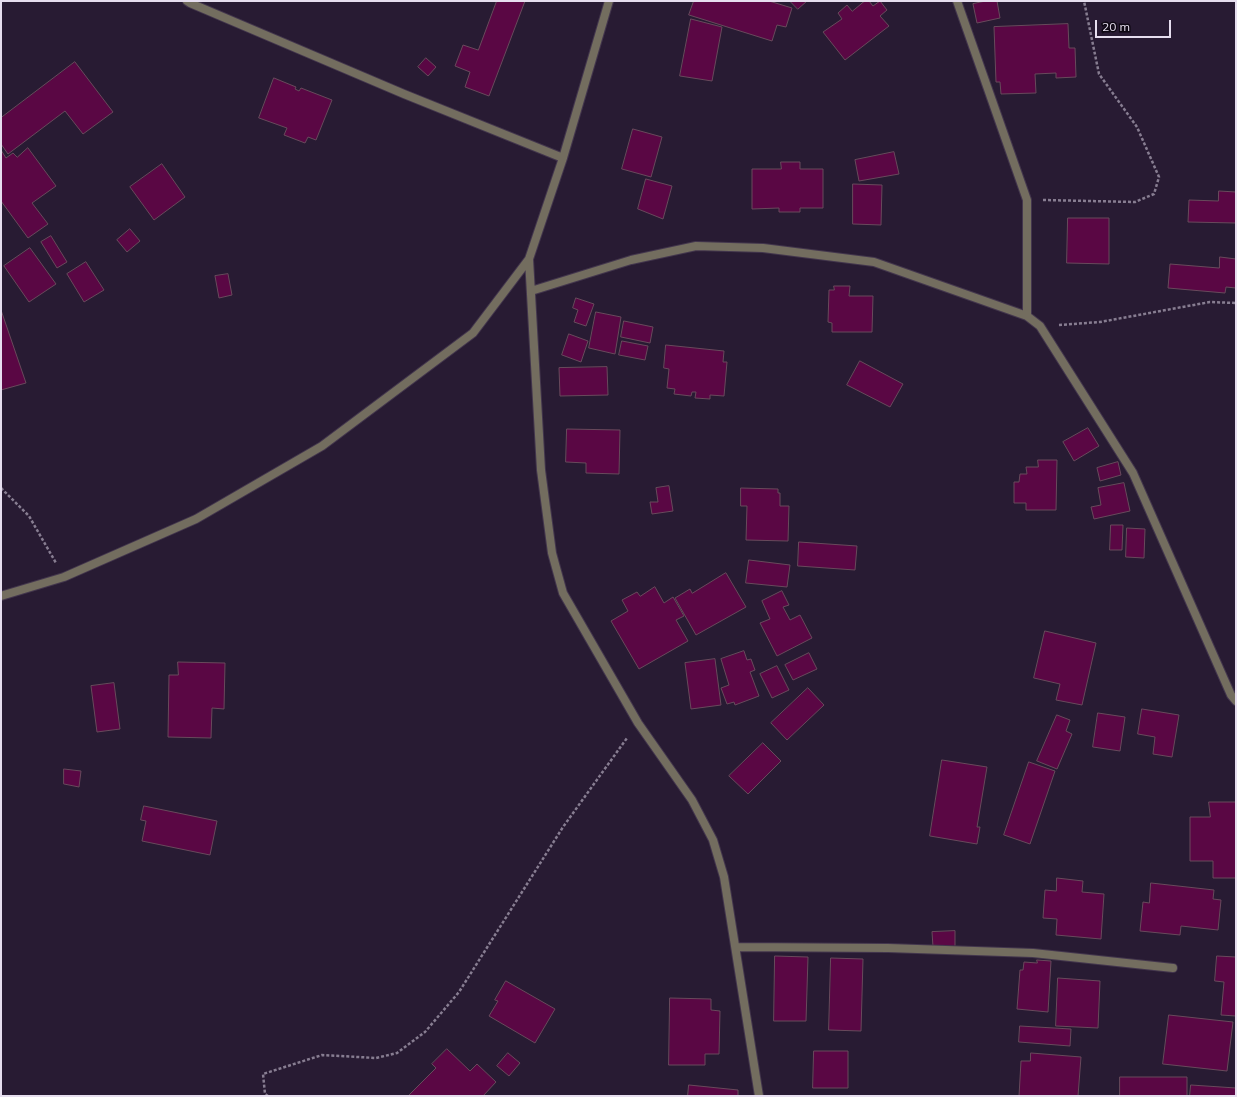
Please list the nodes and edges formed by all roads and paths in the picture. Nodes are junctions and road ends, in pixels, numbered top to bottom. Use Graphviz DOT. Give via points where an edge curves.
graph roads {
  1 [pos="187,1"];
  2 [pos="609,1"];
  3 [pos="958,1"];
  4 [pos="1084,1"];
  5 [pos="563,158"];
  6 [pos="1027,200"];
  7 [pos="529,259"];
  8 [pos="531,291"];
  9 [pos="1236,302"];
  10 [pos="1027,316"];
  11 [pos="1040,326"];
  12 [pos="1,488"];
  13 [pos="64,577"];
  14 [pos="1,596"];
  15 [pos="1236,701"];
  16 [pos="638,723"];
  17 [pos="736,947"];
  18 [pos="1173,968"];
  19 [pos="268,1096"];
  20 [pos="759,1096"];
  1 -- 5 [label="street" via="397,91"];
  2 -- 5 [label="street"];
  3 -- 6 [label="street"];
  4 -- 6 [label="path" via="1098,74 1137,127 1159,177 1156,188 1154,194 1135,202"];
  5 -- 7 [label="street"];
  6 -- 10 [label="street"];
  7 -- 8 [label="street"];
  7 -- 13 [label="street" via="473,333 322,446 196,519"];
  8 -- 10 [label="street" via="631,260 696,246 763,248 874,262"];
  8 -- 16 [label="street" via="541,470 552,553 563,593"];
  9 -- 11 [label="path" via="1210,302 1100,322"];
  10 -- 11 [label="street"];
  11 -- 15 [label="street" via="1133,473 1231,695"];
  12 -- 13 [label="path" via="29,516"];
  13 -- 14 [label="street"];
  16 -- 17 [label="street" via="692,800 713,840 724,877"];
  16 -- 19 [label="path" via="563,827 459,992 425,1032 397,1053 390,1055 376,1058 322,1055 263,1074 265,1094"];
  17 -- 18 [label="street" via="888,948 1033,953"];
  17 -- 20 [label="street"];
}
